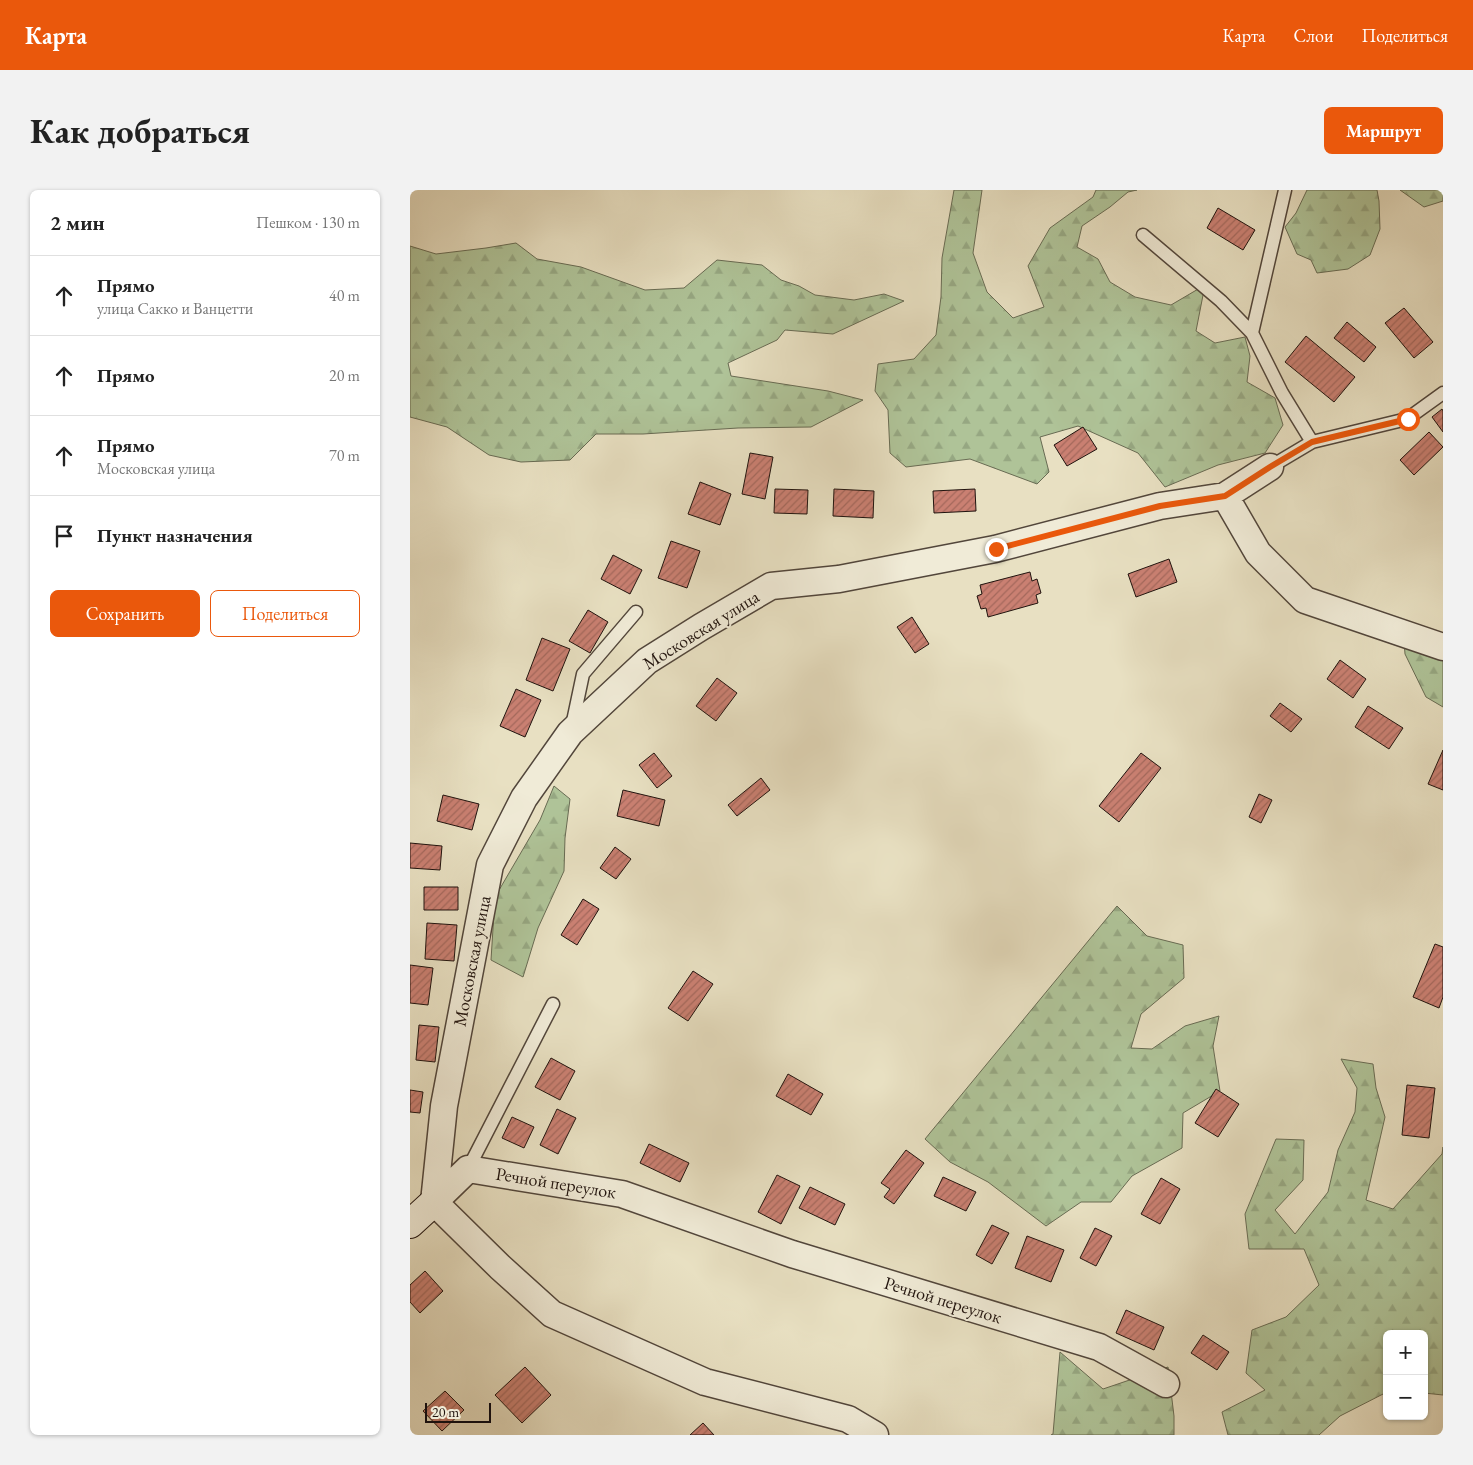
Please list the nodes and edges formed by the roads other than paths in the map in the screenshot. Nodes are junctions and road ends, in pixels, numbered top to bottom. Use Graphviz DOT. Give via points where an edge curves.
graph roads {
  1 [pos="1285,190"];
  2 [pos="1143,235"];
  3 [pos="1252,332"];
  4 [pos="1443,393"];
  5 [pos="1312,442"];
  6 [pos="1270,467"];
  7 [pos="1225,496"];
  8 [pos="636,612"];
  9 [pos="1443,648"];
  10 [pos="570,733"];
  11 [pos="553,1004"];
  12 [pos="468,1169"];
  13 [pos="434,1202"];
  14 [pos="410,1224"];
  15 [pos="1166,1384"];
  16 [pos="875,1435"];
  1 -- 3 [label="lane"];
  2 -- 3 [label="lane" via="1221,301"];
  3 -- 5 [label="lane" via="1282,393"];
  4 -- 5 [label="lane" via="1408,419"];
  5 -- 6 [label="lane"];
  6 -- 7 [label="street"];
  7 -- 9 [label="street" via="1258,553 1305,600"];
  7 -- 10 [label="street, Московская улица" via="1160,506 996,549 839,579 771,586 647,661"];
  8 -- 10 [label="lane" via="583,674"];
  10 -- 13 [label="street, Московская улица" via="524,798 490,865 444,1106"];
  11 -- 12 [label="lane"];
  12 -- 13 [label="street"];
  12 -- 15 [label="street, Речной переулок" via="622,1194 792,1254 1099,1347"];
  13 -- 14 [label="street"];
  13 -- 16 [label="street" via="552,1314 705,1382 848,1419"];
}
